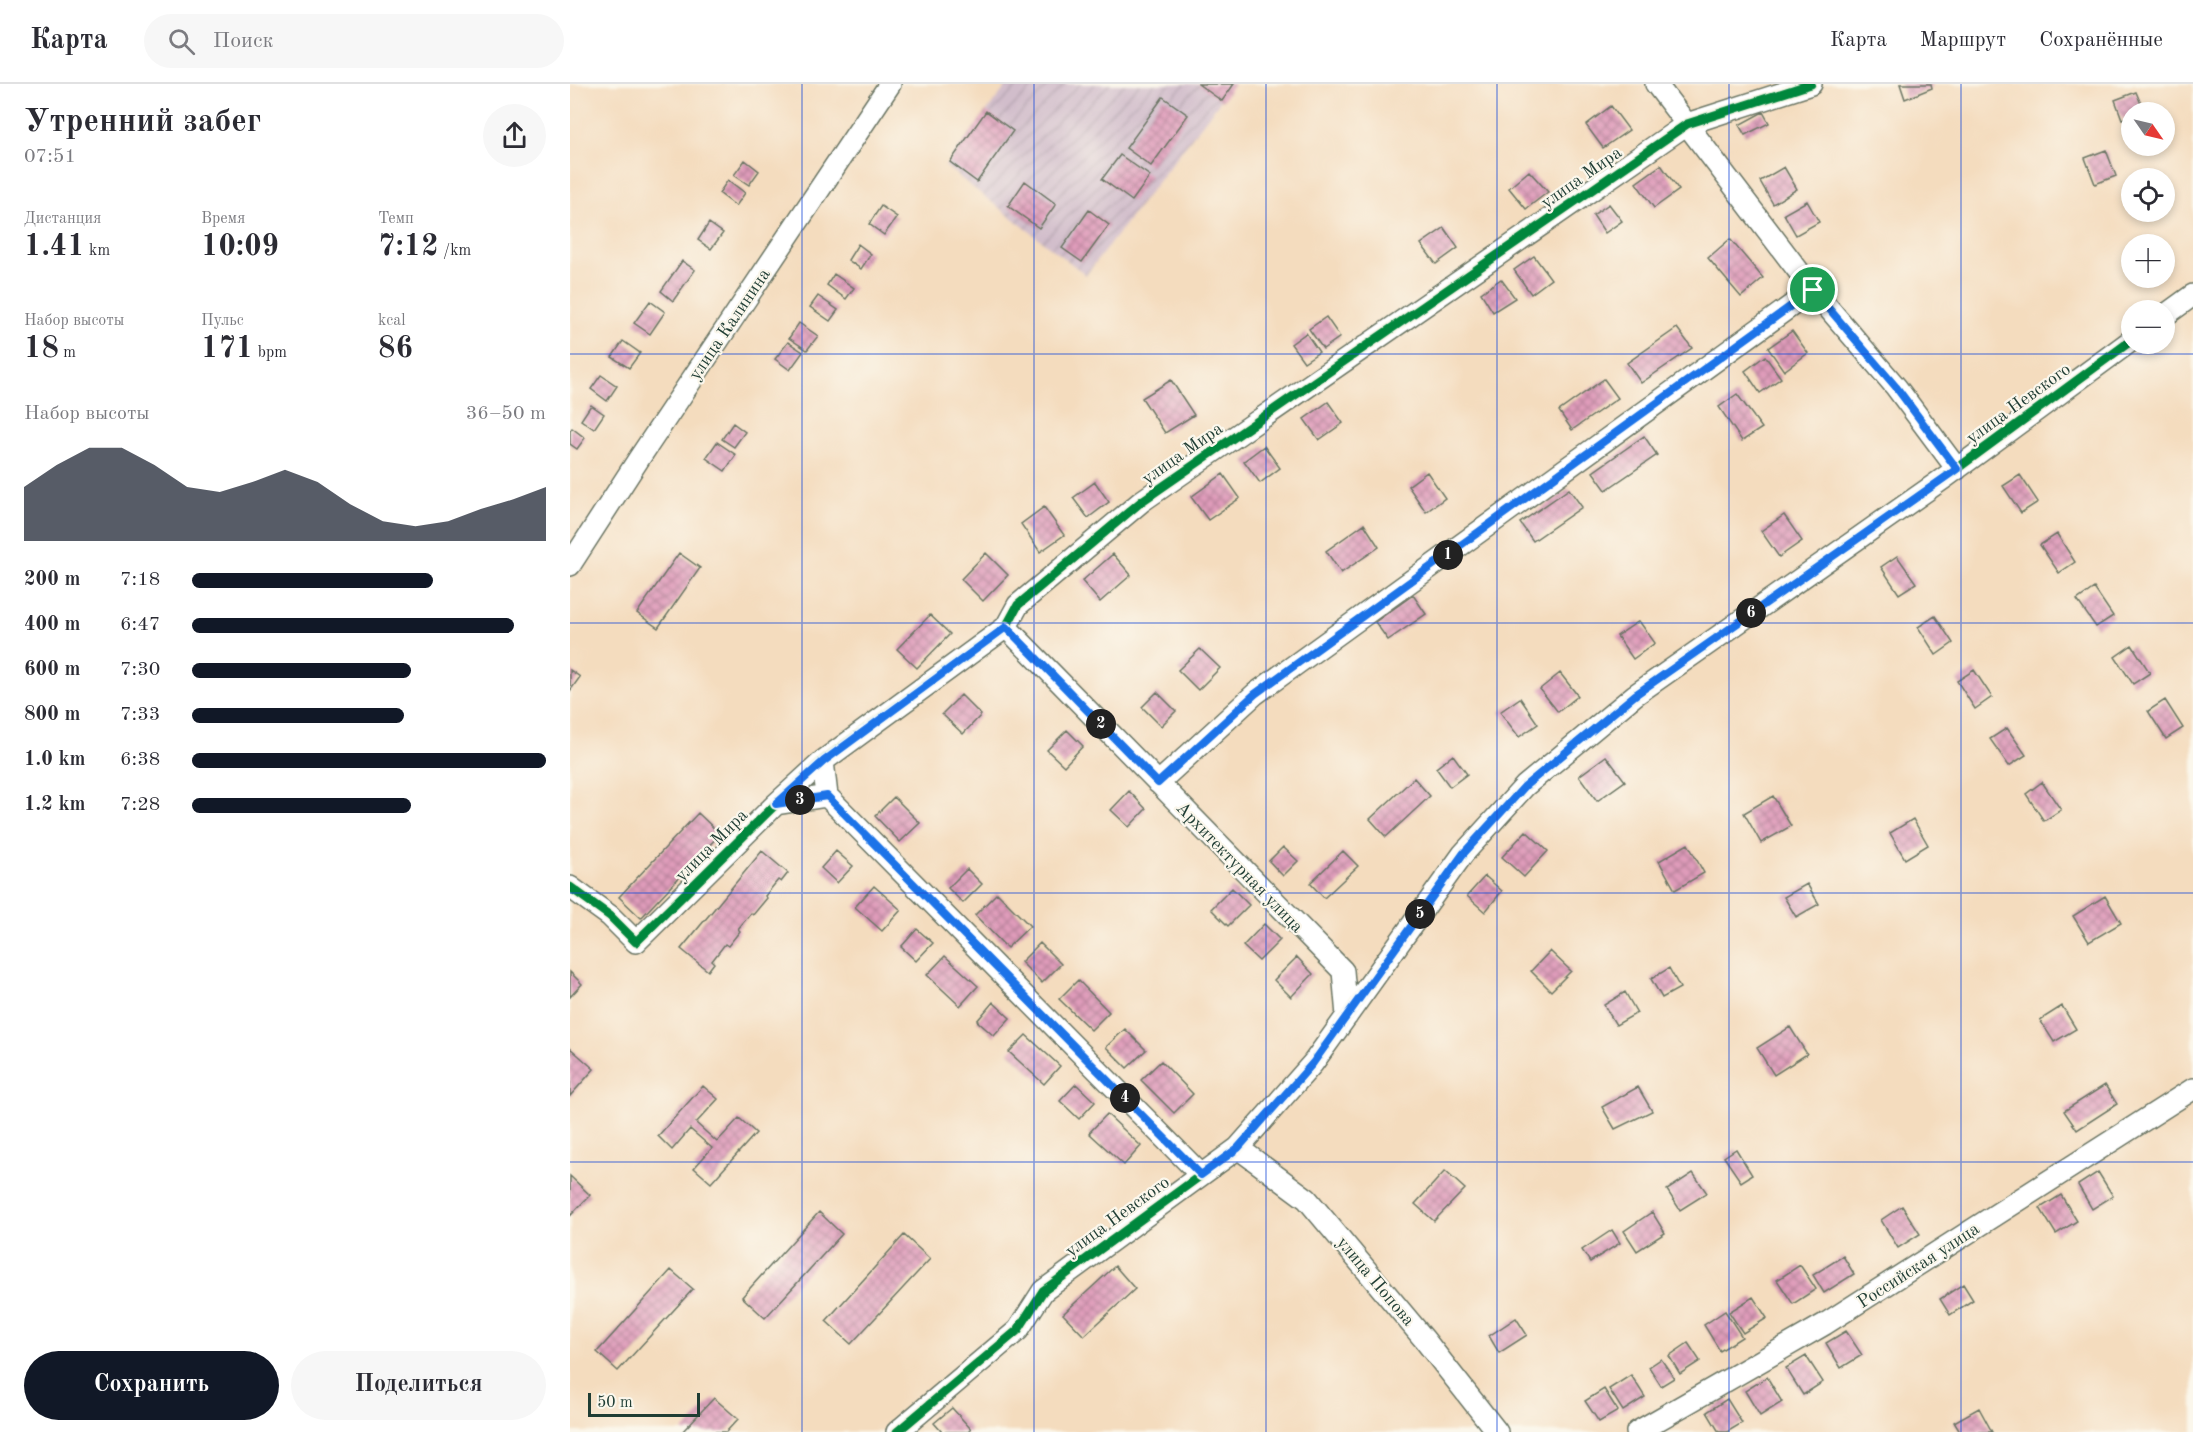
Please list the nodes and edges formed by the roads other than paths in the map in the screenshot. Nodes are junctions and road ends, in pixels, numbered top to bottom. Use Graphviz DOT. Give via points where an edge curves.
graph roads {
  1 [pos="890,84"];
  2 [pos="1656,84"];
  3 [pos="1811,84"];
  4 [pos="1687,124"];
  5 [pos="1813,290"];
  6 [pos="2193,295"];
  7 [pos="2175,308"];
  8 [pos="2121,348"];
  9 [pos="1957,469"];
  10 [pos="570,565"];
  11 [pos="1006,627"];
  12 [pos="824,761"];
  13 [pos="1158,783"];
  14 [pos="827,796"];
  15 [pos="776,804"];
  16 [pos="570,887"];
  17 [pos="1347,1016"];
  18 [pos="2193,1089"];
  19 [pos="1238,1148"];
  20 [pos="1201,1175"];
  21 [pos="897,1432"];
  22 [pos="1497,1432"];
  23 [pos="1637,1432"];
  1 -- 10 [label="street, улица Калинина"];
  2 -- 4 [label="street"];
  3 -- 4 [label="street, улица Мира"];
  4 -- 5 [label="street"];
  4 -- 11 [label="street, улица Мира" via="1142,501 1018,605"];
  5 -- 9 [label="street" via="1896,387"];
  5 -- 13 [label="street" via="1255,694"];
  6 -- 7 [label="street"];
  8 -- 9 [label="street, улица Невского"];
  9 -- 17 [label="street, улица Невского" via="1635,695 1525,786 1463,854"];
  11 -- 12 [label="street, улица Мира"];
  11 -- 13 [label="street, Архитектурная улица"];
  12 -- 14 [label="street"];
  12 -- 15 [label="street, улица Мира"];
  13 -- 17 [label="street, Архитектурная улица" via="1343,971"];
  14 -- 15 [label="street"];
  14 -- 20 [label="street"];
  15 -- 16 [label="street, улица Мира" via="636,942 610,916"];
  17 -- 19 [label="street, улица Невского" via="1313,1063"];
  18 -- 23 [label="street, Российская улица" via="1825,1324"];
  19 -- 20 [label="street, улица Невского"];
  19 -- 22 [label="street, улица Попова" via="1307,1199"];
  20 -- 21 [label="street, улица Невского" via="1042,1292 1018,1329"];
}
